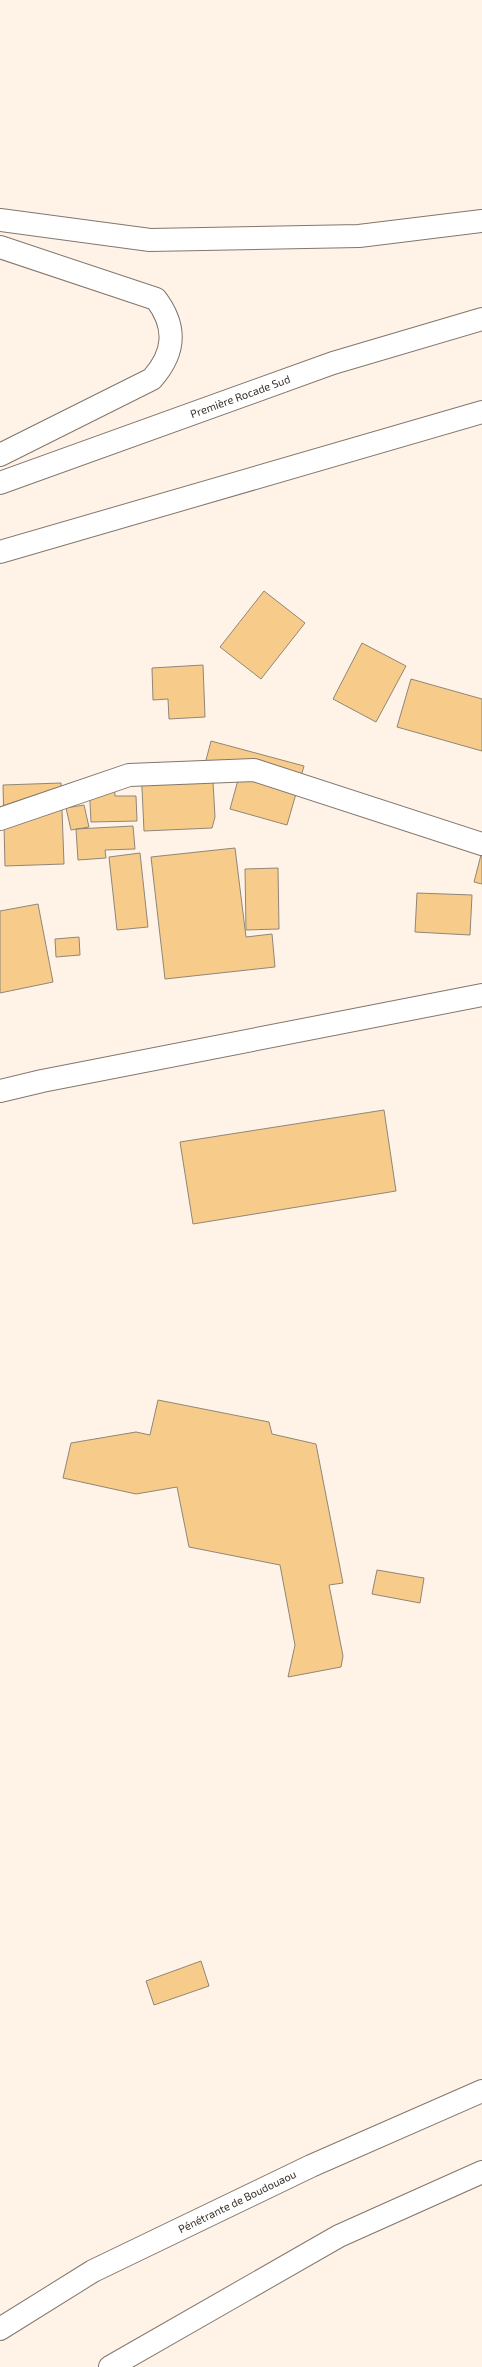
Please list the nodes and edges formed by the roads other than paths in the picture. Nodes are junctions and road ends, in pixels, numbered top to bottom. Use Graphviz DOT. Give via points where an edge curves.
graph roads {
  1 [pos="0,220"];
  2 [pos="482,221"];
  3 [pos="0,247"];
  4 [pos="482,319"];
  5 [pos="482,412"];
  6 [pos="0,455"];
  7 [pos="0,483"];
  8 [pos="0,552"];
  9 [pos="0,819"];
  10 [pos="482,844"];
  11 [pos="482,995"];
  12 [pos="0,1091"];
  13 [pos="482,2091"];
  14 [pos="482,2172"];
  15 [pos="0,2329"];
  16 [pos="110,2367"];
  1 -- 2 [label="main road" via="150,240 359,236"];
  3 -- 6 [label="main road" via="156,299 163,309 171,334 167,358 152,378"];
  4 -- 7 [label="main road, Première Rocade Sud" via="332,362"];
  5 -- 8 [label="main road"];
  9 -- 10 [label="main road" via="129,775 254,770"];
  11 -- 12 [label="main road"];
  13 -- 15 [label="main road, Pénétrante de Boudouaou" via="311,2166 93,2271"];
  14 -- 16 [label="main road" via="339,2236"];
}
